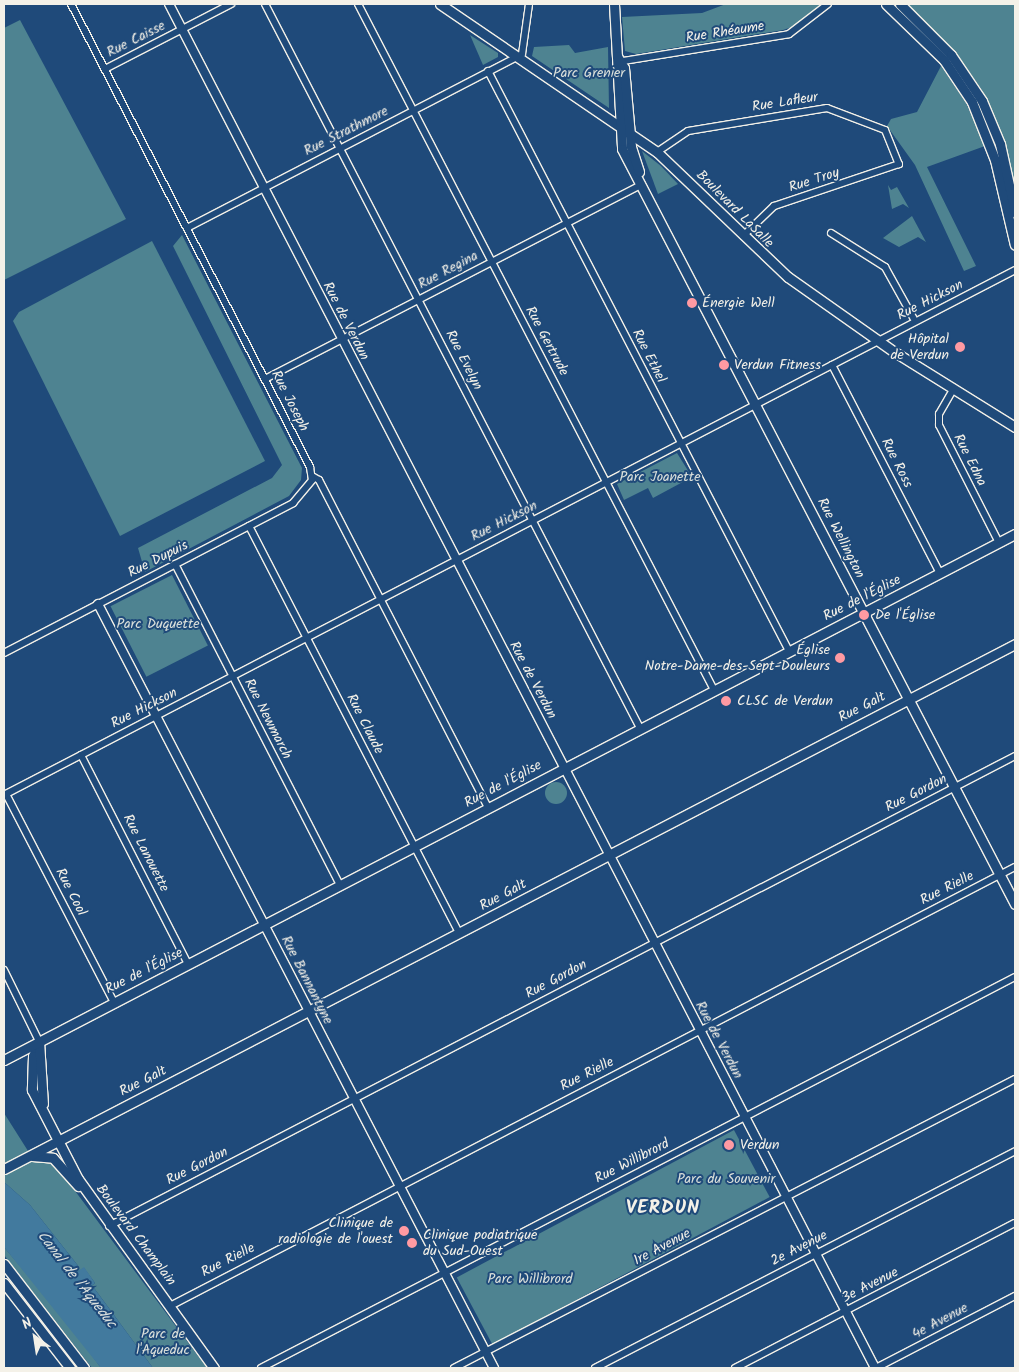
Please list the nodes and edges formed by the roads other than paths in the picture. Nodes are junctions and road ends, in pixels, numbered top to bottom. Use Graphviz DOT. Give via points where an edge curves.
graph roads {
  1 [pos="71,4"];
  2 [pos="169,4"];
  3 [pos="232,4"];
  4 [pos="265,4"];
  5 [pos="358,4"];
  6 [pos="440,4"];
  7 [pos="529,4"];
  8 [pos="614,4"];
  9 [pos="828,4"];
  10 [pos="886,4"];
  11 [pos="900,4"];
  12 [pos="182,29"];
  13 [pos="517,57"];
  14 [pos="618,60"];
  15 [pos="105,69"];
  16 [pos="488,71"];
  17 [pos="413,110"];
  18 [pos="618,125"];
  19 [pos="630,133"];
  20 [pos="339,149"];
  21 [pos="656,152"];
  22 [pos="901,162"];
  23 [pos="642,184"];
  24 [pos="264,188"];
  25 [pos="1015,212"];
  26 [pos="566,223"];
  27 [pos="187,228"];
  28 [pos="831,233"];
  29 [pos="742,236"];
  30 [pos="1015,245"];
  31 [pos="492,261"];
  32 [pos="1015,270"];
  33 [pos="418,300"];
  34 [pos="915,322"];
  35 [pos="342,340"];
  36 [pos="878,341"];
  37 [pos="832,365"];
  38 [pos="265,379"];
  39 [pos="954,388"];
  40 [pos="756,404"];
  41 [pos="1015,427"];
  42 [pos="681,443"];
  43 [pos="312,476"];
  44 [pos="606,482"];
  45 [pos="532,520"];
  46 [pos="249,526"];
  47 [pos="1015,534"];
  48 [pos="999,542"];
  49 [pos="456,560"];
  50 [pos="175,564"];
  51 [pos="940,573"];
  52 [pos="381,599"];
  53 [pos="98,604"];
  54 [pos="864,612"];
  55 [pos="306,638"];
  56 [pos="1015,644"];
  57 [pos="790,651"];
  58 [pos="4,653"];
  59 [pos="232,676"];
  60 [pos="714,690"];
  61 [pos="909,699"];
  62 [pos="156,716"];
  63 [pos="640,728"];
  64 [pos="81,755"];
  65 [pos="1015,756"];
  66 [pos="564,768"];
  67 [pos="954,787"];
  68 [pos="5,794"];
  69 [pos="488,807"];
  70 [pos="414,846"];
  71 [pos="610,855"];
  72 [pos="1015,867"];
  73 [pos="1000,874"];
  74 [pos="340,885"];
  75 [pos="1015,904"];
  76 [pos="264,925"];
  77 [pos="459,933"];
  78 [pos="654,942"];
  79 [pos="188,964"];
  80 [pos="4,970"];
  81 [pos="1015,977"];
  82 [pos="114,1002"];
  83 [pos="309,1011"];
  84 [pos="700,1030"];
  85 [pos="39,1042"];
  86 [pos="4,1060"];
  87 [pos="1015,1079"];
  88 [pos="355,1098"];
  89 [pos="745,1117"];
  90 [pos="59,1139"];
  91 [pos="1015,1151"];
  92 [pos="25,1158"];
  93 [pos="5,1168"];
  94 [pos="400,1185"];
  95 [pos="89,1196"];
  96 [pos="787,1196"];
  97 [pos="1015,1223"];
  98 [pos="109,1226"];
  99 [pos="816,1254"];
  100 [pos="4,1264"];
  101 [pos="444,1273"];
  102 [pos="6,1279"];
  103 [pos="1015,1296"];
  104 [pos="172,1305"];
  105 [pos="845,1311"];
  106 [pos="486,1352"];
  107 [pos="70,1368"];
  108 [pos="84,1368"];
  109 [pos="214,1368"];
  110 [pos="261,1368"];
  111 [pos="454,1368"];
  112 [pos="494,1368"];
  113 [pos="595,1368"];
  114 [pos="736,1368"];
  115 [pos="875,1368"];
  1 -- 15 [label="street, Rue Joseph"];
  2 -- 12 [label="street, Rue de Verdun"];
  3 -- 12 [label="street, Rue Caisse"];
  4 -- 20 [label="street, Rue Evelyn"];
  5 -- 17 [label="street, Rue Gertrude"];
  6 -- 13 [label="main road, Boulevard LaSalle"];
  7 -- 13 [label="street" via="526,47"];
  8 -- 14 [label="main road, Rue Wellington"];
  9 -- 14 [label="street, Rue Rhéaume" via="808,24 789,34"];
  10 -- 30 [label="main road" via="941,56 972,102 995,160"];
  11 -- 25 [label="main road" via="951,55 982,101 1000,144"];
  12 -- 15 [label="street, Rue Caisse"];
  12 -- 24 [label="street, Rue de Verdun"];
  13 -- 16 [label="street, Rue Strathmore"];
  13 -- 18 [label="main road, Boulevard LaSalle"];
  14 -- 18 [label="main road, Rue Wellington"];
  14 -- 19 [label="main road, Rue Wellington"];
  15 -- 27 [label="street, Rue Joseph"];
  16 -- 17 [label="street, Rue Strathmore"];
  16 -- 26 [label="street, Rue Ethel"];
  17 -- 20 [label="street, Rue Strathmore"];
  17 -- 31 [label="street, Rue Gertrude"];
  18 -- 19 [label="main road, Boulevard LaSalle"];
  18 -- 23 [label="main road, Rue Wellington" via="622,149"];
  19 -- 21 [label="main road, Boulevard LaSalle"];
  19 -- 23 [label="main road, Rue Wellington"];
  20 -- 24 [label="street, Rue Strathmore"];
  20 -- 33 [label="street, Rue Evelyn"];
  21 -- 22 [label="street, Rue Lafleur" via="688,131 832,108 883,128"];
  21 -- 29 [label="main road, Boulevard LaSalle"];
  22 -- 29 [label="street, Rue Troy" via="774,206"];
  23 -- 26 [label="street, Rue Regina"];
  23 -- 40 [label="main road, Rue Wellington"];
  24 -- 27 [label="street, Rue Strathmore"];
  24 -- 35 [label="street, Rue de Verdun"];
  26 -- 31 [label="street, Rue Regina"];
  26 -- 42 [label="street, Rue Ethel"];
  27 -- 38 [label="street, Rue Joseph"];
  28 -- 34 [label="street" via="890,272"];
  29 -- 36 [label="main road, Boulevard LaSalle" via="777,268"];
  31 -- 33 [label="street, Rue Regina"];
  31 -- 44 [label="street, Rue Gertrude"];
  32 -- 34 [label="street, Rue Hickson"];
  33 -- 35 [label="street, Rue Regina"];
  33 -- 45 [label="street, Rue Evelyn"];
  34 -- 36 [label="street, Rue Hickson"];
  35 -- 38 [label="street, Rue Regina"];
  35 -- 49 [label="street, Rue de Verdun"];
  36 -- 37 [label="street, Rue Hickson"];
  36 -- 39 [label="main road, Boulevard LaSalle"];
  37 -- 40 [label="street, Rue Hickson"];
  37 -- 51 [label="street, Rue Ross"];
  38 -- 43 [label="street, Rue Joseph"];
  39 -- 41 [label="main road, Boulevard LaSalle"];
  39 -- 48 [label="street, Rue Edna" via="939,414 938,426"];
  40 -- 42 [label="street, Rue Hickson"];
  40 -- 54 [label="main road, Rue Wellington"];
  42 -- 44 [label="street, Rue Hickson"];
  42 -- 57 [label="street, Rue Ethel"];
  43 -- 46 [label="street, Rue Dupuis" via="300,497"];
  43 -- 52 [label="street, Rue Joseph" via="319,480"];
  44 -- 45 [label="street, Rue Hickson"];
  44 -- 60 [label="street, Rue Gertrude"];
  45 -- 49 [label="street, Rue Hickson"];
  45 -- 63 [label="street, Rue Evelyn"];
  46 -- 50 [label="street, Rue Dupuis"];
  46 -- 55 [label="street, Rue Claude"];
  47 -- 48 [label="main road, Rue de l'Église"];
  48 -- 51 [label="main road, Rue de l'Église"];
  49 -- 52 [label="street, Rue Hickson"];
  49 -- 66 [label="street, Rue de Verdun"];
  50 -- 53 [label="street, Rue Dupuis"];
  50 -- 59 [label="street, Rue Newmarch"];
  51 -- 54 [label="main road, Rue de l'Église"];
  52 -- 55 [label="street, Rue Hickson"];
  52 -- 69 [label="street, Rue Joseph"];
  53 -- 58 [label="street, Rue Dupuis"];
  53 -- 62 [label="street, Rue Bannantyne"];
  54 -- 57 [label="main road, Rue de l'Église"];
  54 -- 61 [label="main road, Rue Wellington"];
  55 -- 59 [label="street, Rue Hickson"];
  55 -- 70 [label="street, Rue Claude"];
  56 -- 61 [label="main road, Rue Galt"];
  57 -- 60 [label="main road, Rue de l'Église"];
  59 -- 62 [label="street, Rue Hickson"];
  59 -- 74 [label="street, Rue Newmarch"];
  60 -- 63 [label="main road, Rue de l'Église"];
  61 -- 67 [label="main road, Rue Wellington"];
  61 -- 71 [label="main road, Rue Galt"];
  62 -- 64 [label="street, Rue Hickson"];
  62 -- 76 [label="street, Rue Bannantyne"];
  63 -- 66 [label="main road, Rue de l'Église"];
  64 -- 68 [label="street, Rue Hickson"];
  64 -- 79 [label="street, Rue Lanouette"];
  65 -- 67 [label="street, Rue Gordon"];
  66 -- 69 [label="main road, Rue de l'Église"];
  66 -- 71 [label="street, Rue de Verdun"];
  67 -- 73 [label="main road, Rue Wellington"];
  67 -- 78 [label="street, Rue Gordon"];
  68 -- 82 [label="street, Rue Cool"];
  69 -- 70 [label="main road, Rue de l'Église"];
  70 -- 74 [label="main road, Rue de l'Église"];
  70 -- 77 [label="street, Rue Claude"];
  71 -- 77 [label="main road, Rue Galt"];
  71 -- 78 [label="street, Rue de Verdun"];
  72 -- 73 [label="street, Rue Rielle"];
  73 -- 75 [label="main road, Rue Wellington"];
  73 -- 84 [label="street, Rue Rielle"];
  74 -- 76 [label="main road, Rue de l'Église"];
  76 -- 79 [label="main road, Rue de l'Église"];
  76 -- 83 [label="street, Rue Bannantyne"];
  77 -- 83 [label="main road, Rue Galt"];
  78 -- 84 [label="street, Rue de Verdun"];
  78 -- 88 [label="street, Rue Gordon"];
  79 -- 82 [label="main road, Rue de l'Église"];
  80 -- 85 [label="street"];
  81 -- 89 [label="street, Rue Willibrord"];
  82 -- 85 [label="main road, Rue de l'Église"];
  83 -- 88 [label="street, Rue Bannantyne"];
  83 -- 90 [label="main road, Rue Galt"];
  84 -- 89 [label="street, Rue de Verdun"];
  84 -- 94 [label="street, Rue Rielle"];
  85 -- 86 [label="main road, Rue de l'Église"];
  85 -- 90 [label="main road, Boulevard Champlain" via="39,1084 46,1114"];
  87 -- 96 [label="street, 1re Avenue"];
  88 -- 94 [label="street, Rue Bannantyne"];
  88 -- 98 [label="street, Rue Gordon"];
  89 -- 96 [label="street, Rue de Verdun"];
  89 -- 101 [label="street, Rue Willibrord"];
  90 -- 92 [label="main road, Rue Galt"];
  90 -- 95 [label="main road, Boulevard Champlain"];
  91 -- 99 [label="street, 2e Avenue"];
  92 -- 93 [label="main road, Rue Galt"];
  92 -- 95 [label="main road" via="40,1154 53,1158"];
  94 -- 101 [label="street, Rue Bannantyne"];
  94 -- 104 [label="street, Rue Rielle"];
  95 -- 98 [label="main road, Boulevard Champlain"];
  96 -- 99 [label="street, Rue de Verdun"];
  96 -- 106 [label="street, 1re Avenue"];
  97 -- 105 [label="street, 3e Avenue"];
  98 -- 104 [label="main road, Boulevard Champlain"];
  99 -- 105 [label="street, Rue de Verdun"];
  99 -- 113 [label="street, 2e Avenue"];
  100 -- 102 [label="main road"];
  101 -- 106 [label="street, Rue Bannantyne"];
  101 -- 110 [label="street, Rue Willibrord"];
  102 -- 107 [label="main road"];
  102 -- 108 [label="main road"];
  103 -- 115 [label="street, 4e Avenue"];
  104 -- 109 [label="main road, Boulevard Champlain"];
  105 -- 114 [label="street, 3e Avenue"];
  105 -- 115 [label="street, Rue de Verdun"];
  106 -- 111 [label="street, 1re Avenue"];
  106 -- 112 [label="street, Rue Bannantyne"];
}
